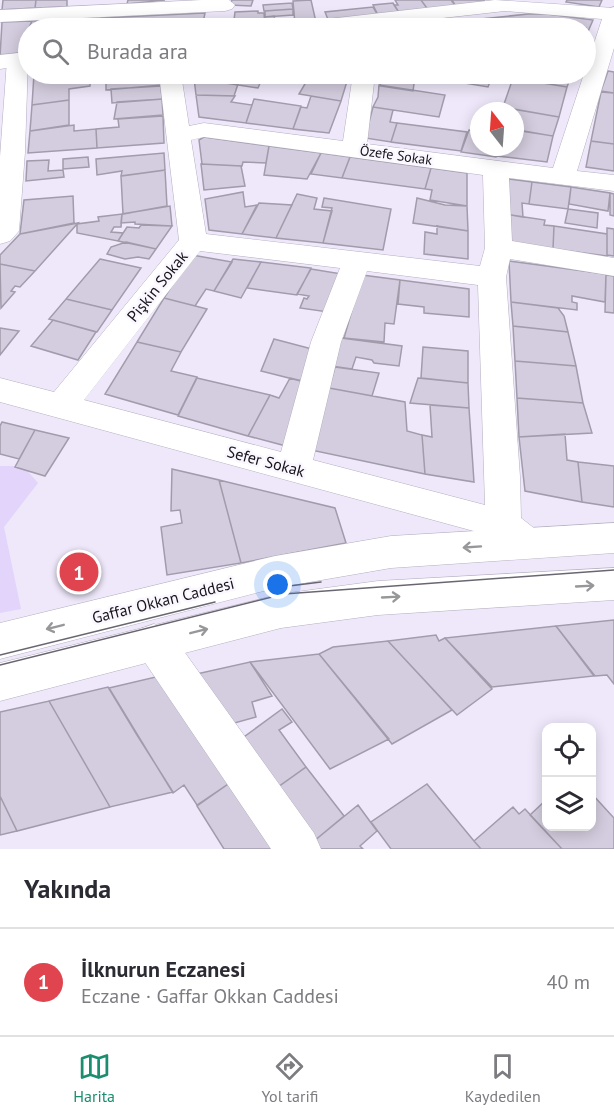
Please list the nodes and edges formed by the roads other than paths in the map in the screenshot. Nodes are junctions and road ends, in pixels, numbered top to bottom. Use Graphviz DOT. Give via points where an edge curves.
graph roads {
  1 [pos="226,3"];
  2 [pos="75,6"];
  3 [pos="614,14"];
  4 [pos="0,16"];
  5 [pos="219,18"];
  6 [pos="417,18"];
  7 [pos="15,60"];
  8 [pos="599,63"];
  9 [pos="171,84"];
  10 [pos="363,84"];
  11 [pos="592,84"];
  12 [pos="179,135"];
  13 [pos="354,149"];
  14 [pos="496,170"];
  15 [pos="563,176"];
  16 [pos="614,183"];
  17 [pos="0,236"];
  18 [pos="193,241"];
  19 [pos="356,262"];
  20 [pos="495,263"];
  21 [pos="614,267"];
  22 [pos="0,390"];
  23 [pos="60,407"];
  24 [pos="294,469"];
  25 [pos="515,533"];
  26 [pos="614,538"];
  27 [pos="614,584"];
  28 [pos="0,641"];
  29 [pos="154,642"];
  30 [pos="0,682"];
  31 [pos="298,849"];
  1 -- 2 [label="street"];
  1 -- 5 [label="street"];
  2 -- 4 [label="street"];
  3 -- 6 [label="street" via="505,5"];
  3 -- 8 [label="street"];
  7 -- 17 [label="street" via="13,152 5,231"];
  9 -- 12 [label="street, Pişkin Sokak"];
  10 -- 13 [label="street"];
  11 -- 15 [label="street"];
  12 -- 13 [label="street, Özefe Sokak" via="204,130"];
  12 -- 18 [label="street, Pişkin Sokak"];
  13 -- 14 [label="street, Özefe Sokak"];
  14 -- 15 [label="street, Özefe Sokak"];
  14 -- 20 [label="street"];
  15 -- 16 [label="street, Özefe Sokak"];
  18 -- 19 [label="street"];
  18 -- 23 [label="street, Pişkin Sokak"];
  19 -- 20 [label="street"];
  19 -- 24 [label="street" via="326,342"];
  20 -- 21 [label="street"];
  20 -- 25 [label="street" via="503,477"];
  22 -- 23 [label="street, Sefer Sokak"];
  23 -- 24 [label="street, Sefer Sokak"];
  24 -- 25 [label="street, Sefer Sokak"];
  25 -- 26 [label="street, Gaffar Okkan Caddesi"];
  25 -- 28 [label="street, Gaffar Okkan Caddesi, one-way" via="275,572"];
  29 -- 27 [label="street, one-way" via="281,611 378,598"];
  29 -- 30 [label="street"];
  29 -- 31 [label="street"];
}
